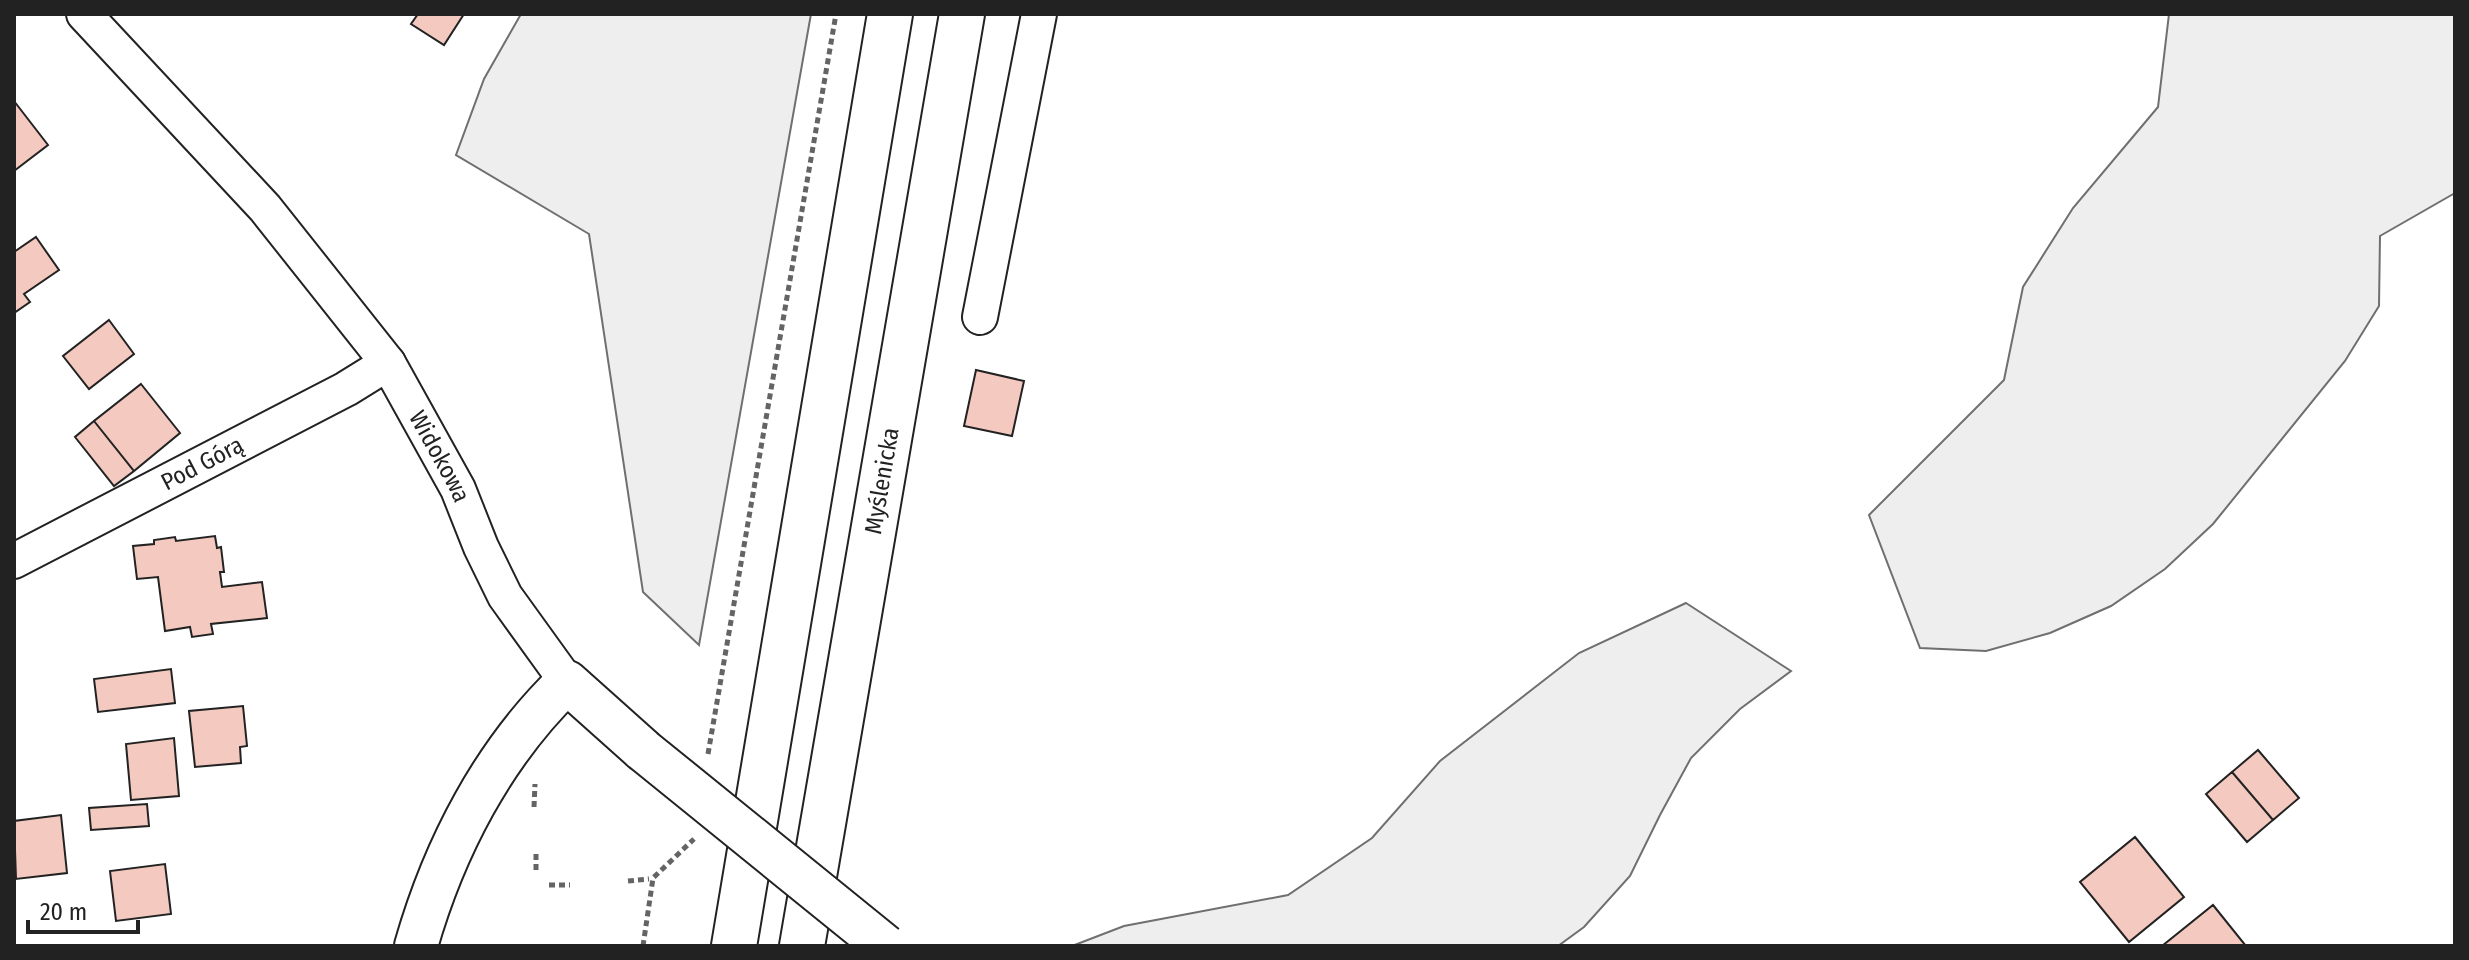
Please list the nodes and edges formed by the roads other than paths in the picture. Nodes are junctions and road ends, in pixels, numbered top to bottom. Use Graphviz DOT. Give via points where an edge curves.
graph roads {
  1 [pos="84,14"];
  2 [pos="890,14"];
  3 [pos="962,14"];
  4 [pos="1039,14"];
  5 [pos="980,317"];
  6 [pos="388,363"];
  7 [pos="14,561"];
  8 [pos="567,682"];
  9 [pos="416,946"];
  10 [pos="734,946"];
  11 [pos="802,946"];
  12 [pos="885,946"];
  1 -- 6 [label="street, Widokowa" via="265,208"];
  2 -- 10 [label="highway"];
  3 -- 11 [label="highway, Myślenicka"];
  4 -- 5 [label="street"];
  6 -- 7 [label="street, Pod Górą"];
  6 -- 8 [label="street, Widokowa" via="458,489 505,596"];
  8 -- 9 [label="street" via="525,728 476,801 439,877"];
  8 -- 12 [label="street, bridge"];
}
